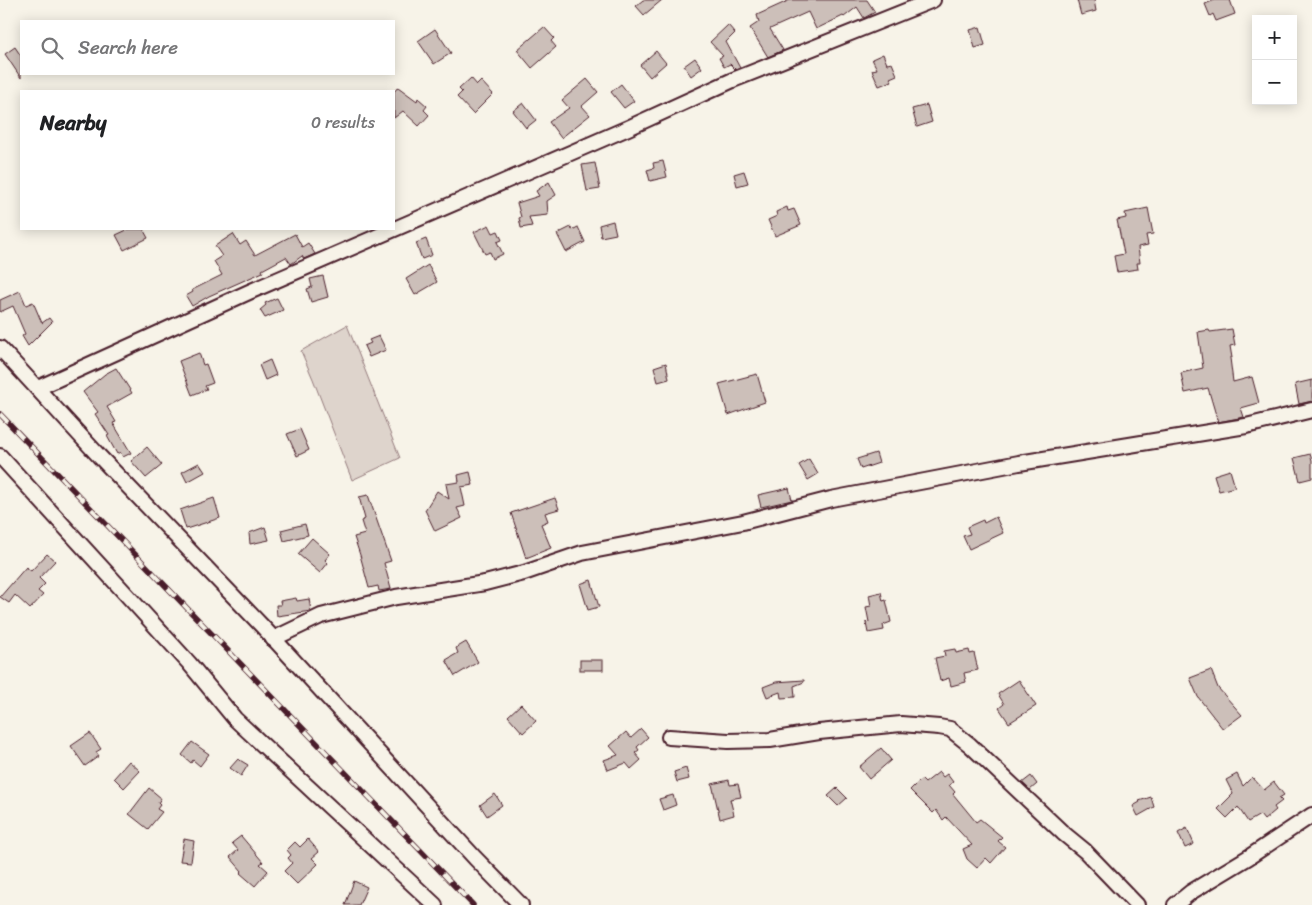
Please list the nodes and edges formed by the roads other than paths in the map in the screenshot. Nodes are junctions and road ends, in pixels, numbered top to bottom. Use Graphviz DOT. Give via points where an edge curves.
graph roads {
  1 [pos="933,0"];
  2 [pos="395,229"];
  3 [pos="393,230"];
  4 [pos="0,348"];
  5 [pos="38,388"];
  6 [pos="1312,410"];
  7 [pos="0,456"];
  8 [pos="273,638"];
  9 [pos="669,737"];
  10 [pos="1312,815"];
  11 [pos="435,905"];
  12 [pos="521,905"];
  13 [pos="1137,905"];
  14 [pos="1174,905"];
  1 -- 2 [label="street" via="733,80"];
  3 -- 5 [label="street"];
  4 -- 5 [label="street"];
  5 -- 8 [label="street"];
  6 -- 8 [label="street" via="1246,426 1019,463 831,499 743,522 582,553 485,583 396,597 320,616"];
  7 -- 11 [label="street" via="189,663 235,719"];
  8 -- 12 [label="street"];
  9 -- 13 [label="street" via="770,740 901,724 950,729 1085,851"];
  10 -- 14 [label="street"];
}
